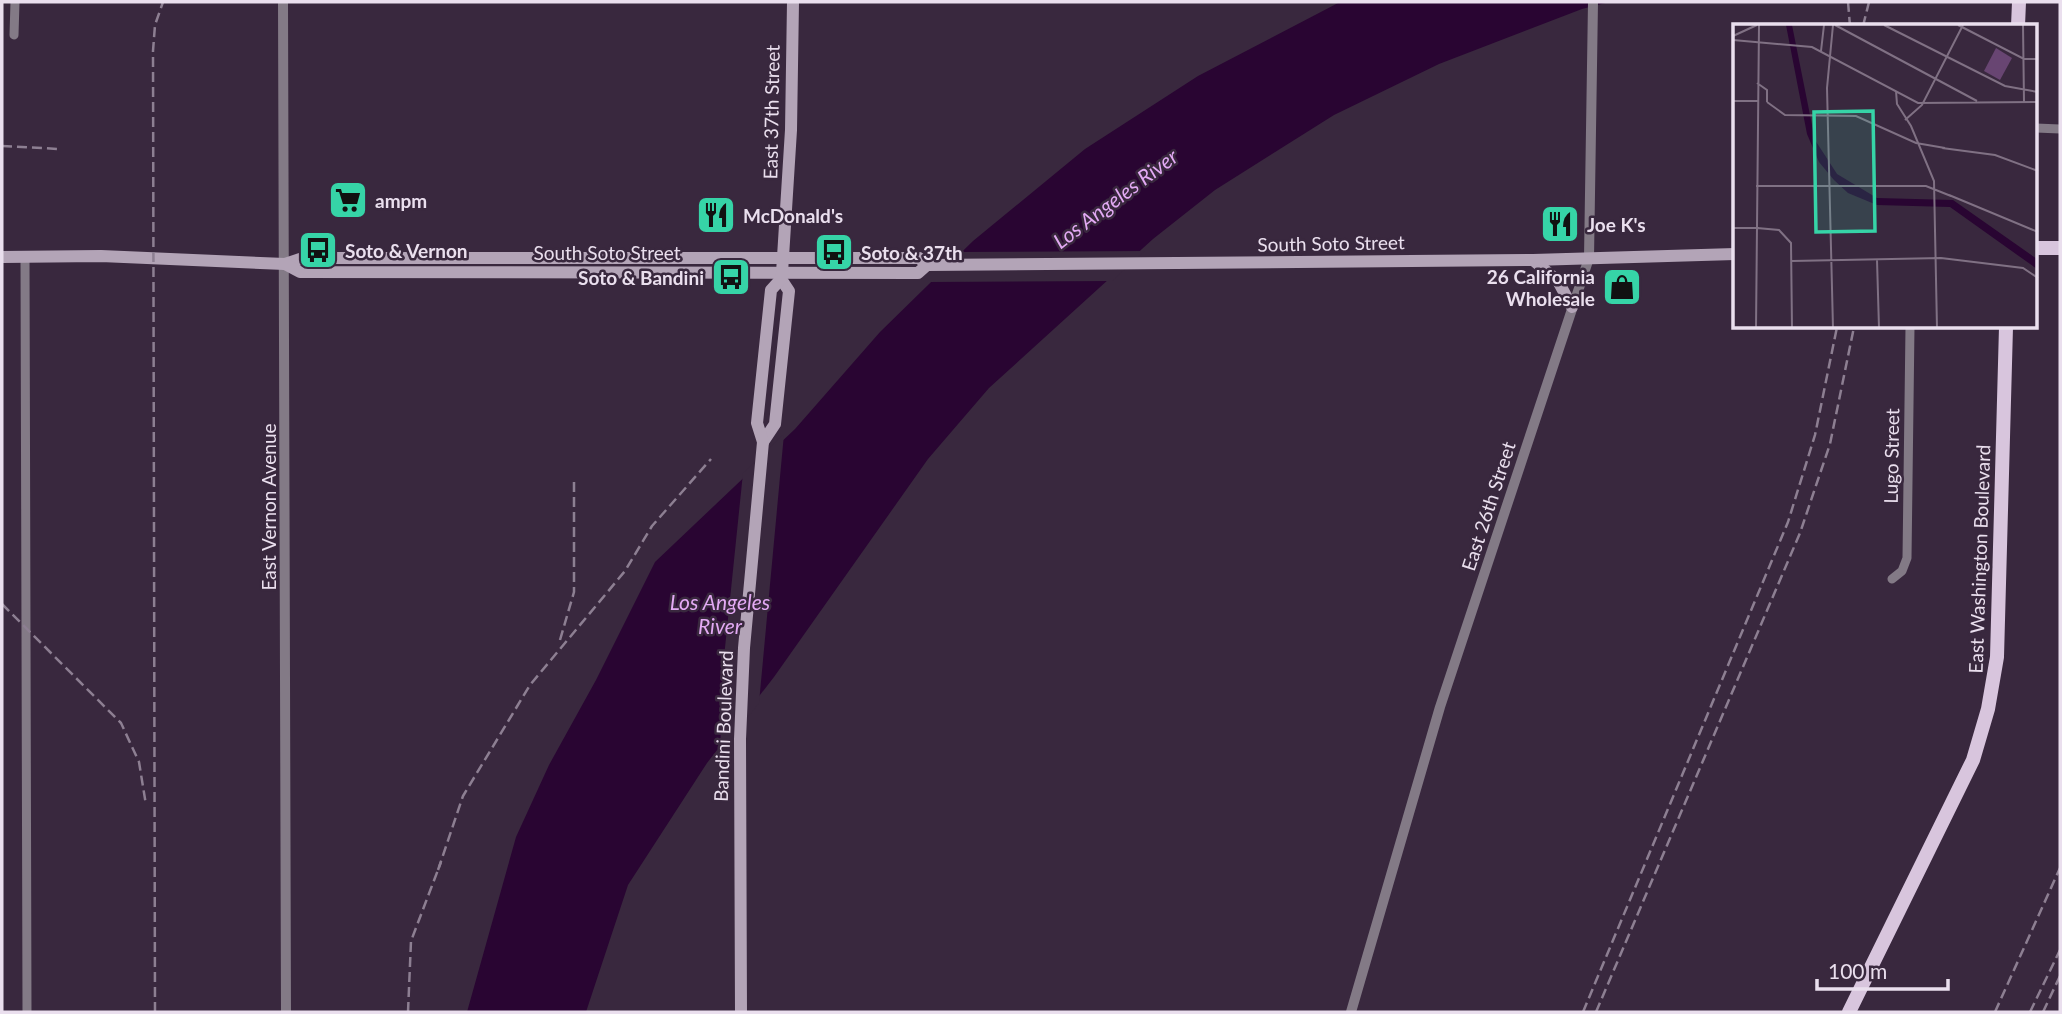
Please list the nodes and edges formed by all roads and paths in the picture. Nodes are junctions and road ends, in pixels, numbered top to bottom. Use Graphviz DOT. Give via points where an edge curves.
graph roads {
  1 [pos="15,2"];
  2 [pos="283,2"];
  3 [pos="793,2"];
  4 [pos="1593,2"];
  5 [pos="2019,2"];
  6 [pos="2018,24"];
  7 [pos="14,35"];
  8 [pos="2038,128"];
  9 [pos="2060,129"];
  10 [pos="2038,248"];
  11 [pos="2060,248"];
  12 [pos="1733,254"];
  13 [pos="485,256"];
  14 [pos="2,257"];
  15 [pos="25,257"];
  16 [pos="1589,258"];
  17 [pos="1533,260"];
  18 [pos="285,264"];
  19 [pos="782,268"];
  20 [pos="484,272"];
  21 [pos="1572,307"];
  22 [pos="1910,329"];
  23 [pos="2006,329"];
  24 [pos="763,442"];
  25 [pos="1892,579"];
  26 [pos="27,1012"];
  27 [pos="286,1012"];
  28 [pos="741,1012"];
  29 [pos="1351,1012"];
  30 [pos="1849,1012"];
  1 -- 7 [label="street"];
  2 -- 18 [label="street, East Vernon Avenue"];
  3 -- 19 [label="main road, East 37th Street"];
  4 -- 16 [label="street, East 26th Street"];
  5 -- 6 [label="main road"];
  8 -- 9 [label="street"];
  10 -- 11 [label="main road"];
  12 -- 16 [label="main road, South Soto Street"];
  13 -- 18 [label="main road, South Soto Street" via="303,258"];
  13 -- 19 [label="main road, South Soto Street"];
  13 -- 20 [label="main road"];
  14 -- 15 [label="main road, South Soto Street"];
  15 -- 18 [label="main road, South Soto Street"];
  15 -- 26 [label="street"];
  16 -- 17 [label="main road, South Soto Street"];
  16 -- 21 [label="street, East 26th Street"];
  17 -- 19 [label="main road, South Soto Street" via="927,265 919,258"];
  17 -- 21 [label="main road" via="1558,281"];
  18 -- 20 [label="main road, South Soto Street" via="300,272"];
  18 -- 27 [label="street, East Vernon Avenue"];
  19 -- 20 [label="main road, South Soto Street"];
  19 -- 24 [label="main road, Bandini Boulevard" via="771,290 757,423"];
  19 -- 24 [label="main road, Bandini Boulevard" via="789,291 775,424"];
  21 -- 29 [label="street, East 26th Street" via="1440,707"];
  22 -- 25 [label="street, Lugo Street" via="1906,558 1902,571"];
  23 -- 30 [label="main road, East Washington Boulevard" via="1997,657 1988,709 1964,781"];
  24 -- 28 [label="main road, Bandini Boulevard" via="740,739"];
}
